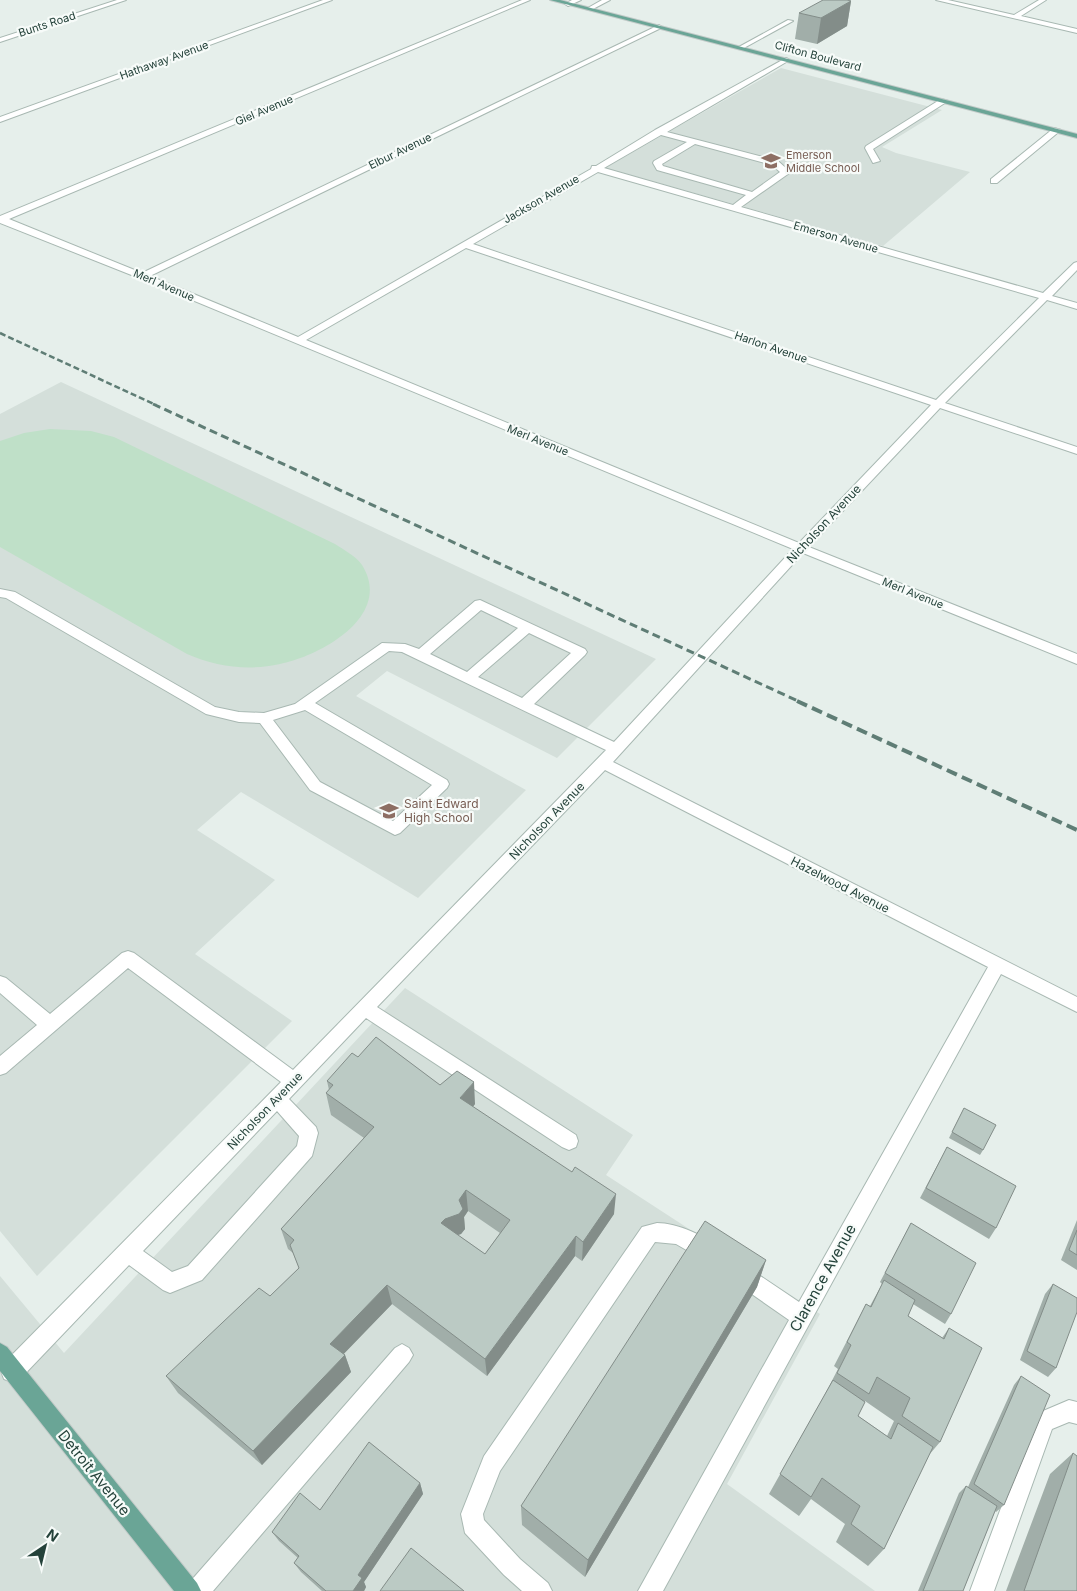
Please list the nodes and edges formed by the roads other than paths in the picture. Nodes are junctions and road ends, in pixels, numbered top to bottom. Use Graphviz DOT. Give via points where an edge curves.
graph roads {
  1 [pos="124,0"];
  2 [pos="329,0"];
  3 [pos="527,0"];
  4 [pos="553,0"];
  5 [pos="578,0"];
  6 [pos="607,0"];
  7 [pos="939,0"];
  8 [pos="1043,0"];
  9 [pos="568,4"];
  10 [pos="589,9"];
  11 [pos="1015,17"];
  12 [pos="790,21"];
  13 [pos="659,27"];
  14 [pos="1077,31"];
  15 [pos="0,40"];
  16 [pos="740,48"];
  17 [pos="786,60"];
  18 [pos="944,101"];
  19 [pos="0,120"];
  20 [pos="1057,130"];
  21 [pos="658,132"];
  22 [pos="1077,136"];
  23 [pos="693,142"];
  24 [pos="876,160"];
  25 [pos="595,168"];
  26 [pos="994,181"];
  27 [pos="754,195"];
  28 [pos="734,208"];
  29 [pos="0,220"];
  30 [pos="464,244"];
  31 [pos="1077,265"];
  32 [pos="142,276"];
  33 [pos="1047,297"];
  34 [pos="1077,306"];
  35 [pos="298,341"];
  36 [pos="938,404"];
  37 [pos="1077,451"];
  38 [pos="800,548"];
  39 [pos="0,593"];
  40 [pos="527,627"];
  41 [pos="421,654"];
  42 [pos="1077,659"];
  43 [pos="469,678"];
  44 [pos="305,704"];
  45 [pos="525,704"];
  46 [pos="264,718"];
  47 [pos="616,749"];
  48 [pos="603,764"];
  49 [pos="997,966"];
  50 [pos="0,983"];
  51 [pos="1077,1005"];
  52 [pos="365,1008"];
  53 [pos="50,1025"];
  54 [pos="0,1067"];
  55 [pos="294,1081"];
  56 [pos="277,1099"];
  57 [pos="569,1141"];
  58 [pos="128,1252"];
  59 [pos="802,1316"];
  60 [pos="402,1355"];
  61 [pos="6,1363"];
  62 [pos="1077,1413"];
  63 [pos="189,1591"];
  64 [pos="197,1591"];
  65 [pos="540,1591"];
  66 [pos="650,1591"];
  67 [pos="982,1591"];
  1 -- 15 [label="street, Bunts Road"];
  2 -- 19 [label="street, Hathaway Avenue"];
  3 -- 29 [label="street, Giel Avenue"];
  4 -- 9 [label="main road, Clifton Boulevard"];
  5 -- 9 [label="street"];
  6 -- 10 [label="street"];
  7 -- 11 [label="street"];
  8 -- 11 [label="street"];
  9 -- 10 [label="main road, Clifton Boulevard"];
  10 -- 13 [label="main road, Clifton Boulevard"];
  11 -- 14 [label="street"];
  12 -- 16 [label="street"];
  13 -- 16 [label="main road, Clifton Boulevard"];
  13 -- 32 [label="street, Elbur Avenue"];
  16 -- 17 [label="main road, Clifton Boulevard"];
  17 -- 18 [label="main road, Clifton Boulevard"];
  17 -- 21 [label="street, Jackson Avenue"];
  18 -- 20 [label="main road, Clifton Boulevard"];
  18 -- 24 [label="street" via="869,148"];
  20 -- 22 [label="main road, Clifton Boulevard"];
  20 -- 26 [label="street"];
  21 -- 23 [label="street"];
  21 -- 25 [label="street, Jackson Avenue"];
  23 -- 27 [label="street" via="775,163 785,172"];
  23 -- 27 [label="street" via="657,163 660,168"];
  25 -- 28 [label="street, Emerson Avenue"];
  25 -- 30 [label="street, Jackson Avenue"];
  27 -- 28 [label="street"];
  28 -- 33 [label="street, Emerson Avenue"];
  29 -- 32 [label="street, Merl Avenue"];
  30 -- 35 [label="street, Jackson Avenue"];
  30 -- 36 [label="street, Harlon Avenue"];
  31 -- 33 [label="street, Nicholson Avenue"];
  32 -- 35 [label="street, Merl Avenue"];
  33 -- 34 [label="street, Emerson Avenue"];
  33 -- 36 [label="street, Nicholson Avenue"];
  35 -- 38 [label="street, Merl Avenue"];
  36 -- 37 [label="street, Harlon Avenue"];
  36 -- 38 [label="street, Nicholson Avenue"];
  38 -- 42 [label="street, Merl Avenue"];
  38 -- 47 [label="street, Nicholson Avenue"];
  39 -- 46 [label="street" via="19,600 212,711"];
  40 -- 41 [label="street" via="480,604"];
  40 -- 43 [label="street"];
  40 -- 45 [label="street" via="580,652"];
  41 -- 43 [label="street"];
  41 -- 44 [label="street" via="388,646"];
  43 -- 45 [label="street"];
  44 -- 46 [label="street"];
  44 -- 46 [label="street" via="442,784 394,829 315,786"];
  45 -- 47 [label="street"];
  47 -- 48 [label="street, Nicholson Avenue"];
  48 -- 49 [label="street, Hazelwood Avenue"];
  48 -- 52 [label="street, Nicholson Avenue"];
  49 -- 51 [label="street, Hazelwood Avenue"];
  49 -- 59 [label="street, Clarence Avenue"];
  50 -- 53 [label="street"];
  52 -- 55 [label="street, Nicholson Avenue"];
  52 -- 57 [label="street"];
  53 -- 54 [label="street"];
  53 -- 55 [label="street" via="128,958"];
  55 -- 56 [label="street, Nicholson Avenue"];
  56 -- 58 [label="street, Nicholson Avenue"];
  56 -- 58 [label="street" via="308,1133 305,1150 195,1273 170,1283"];
  58 -- 61 [label="street, Nicholson Avenue"];
  59 -- 65 [label="street" via="677,1234 649,1234 492,1464 472,1514 473,1525 512,1567"];
  59 -- 66 [label="street, Clarence Avenue"];
  60 -- 64 [label="street"];
  61 -- 63 [label="main road, Detroit Avenue"];
  62 -- 67 [label="street" via="1069,1411 1044,1422"];
}
